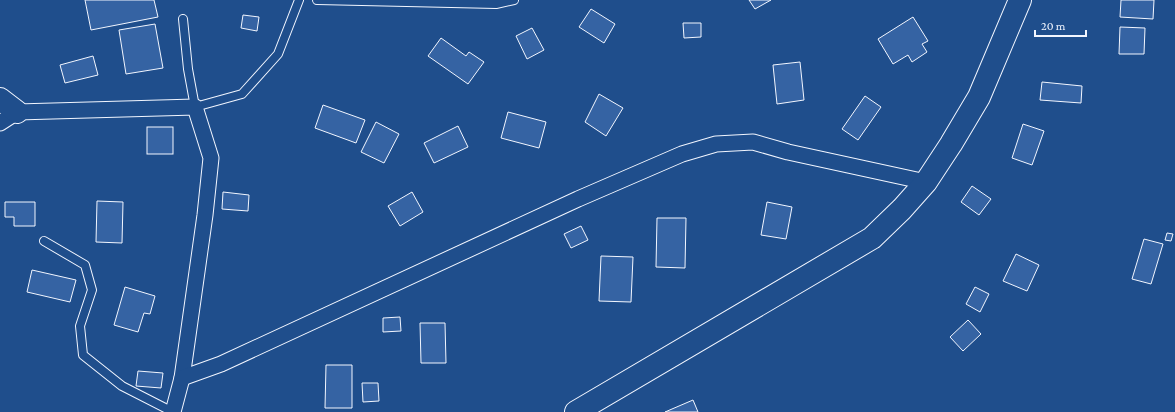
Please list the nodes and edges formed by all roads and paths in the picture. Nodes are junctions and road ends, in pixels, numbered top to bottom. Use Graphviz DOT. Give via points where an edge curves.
graph roads {
  1 [pos="299,0"];
  2 [pos="317,0"];
  3 [pos="514,0"];
  4 [pos="1020,0"];
  5 [pos="182,19"];
  6 [pos="195,107"];
  7 [pos="6,111"];
  8 [pos="926,182"];
  9 [pos="44,241"];
  10 [pos="182,378"];
  11 [pos="173,412"];
  12 [pos="576,412"];
  1 -- 6 [label="lane" via="278,54 242,94"];
  2 -- 3 [label="lane" via="496,4"];
  4 -- 8 [label="main road" via="979,97"];
  5 -- 6 [label="lane"];
  6 -- 7 [label="street"];
  6 -- 10 [label="street" via="211,158"];
  8 -- 10 [label="street" via="753,142 716,144 682,154 578,199 221,364"];
  8 -- 12 [label="main road" via="872,238"];
  9 -- 11 [label="lane" via="85,265 92,290 80,326 83,355 122,386"];
  10 -- 11 [label="street"];
}
